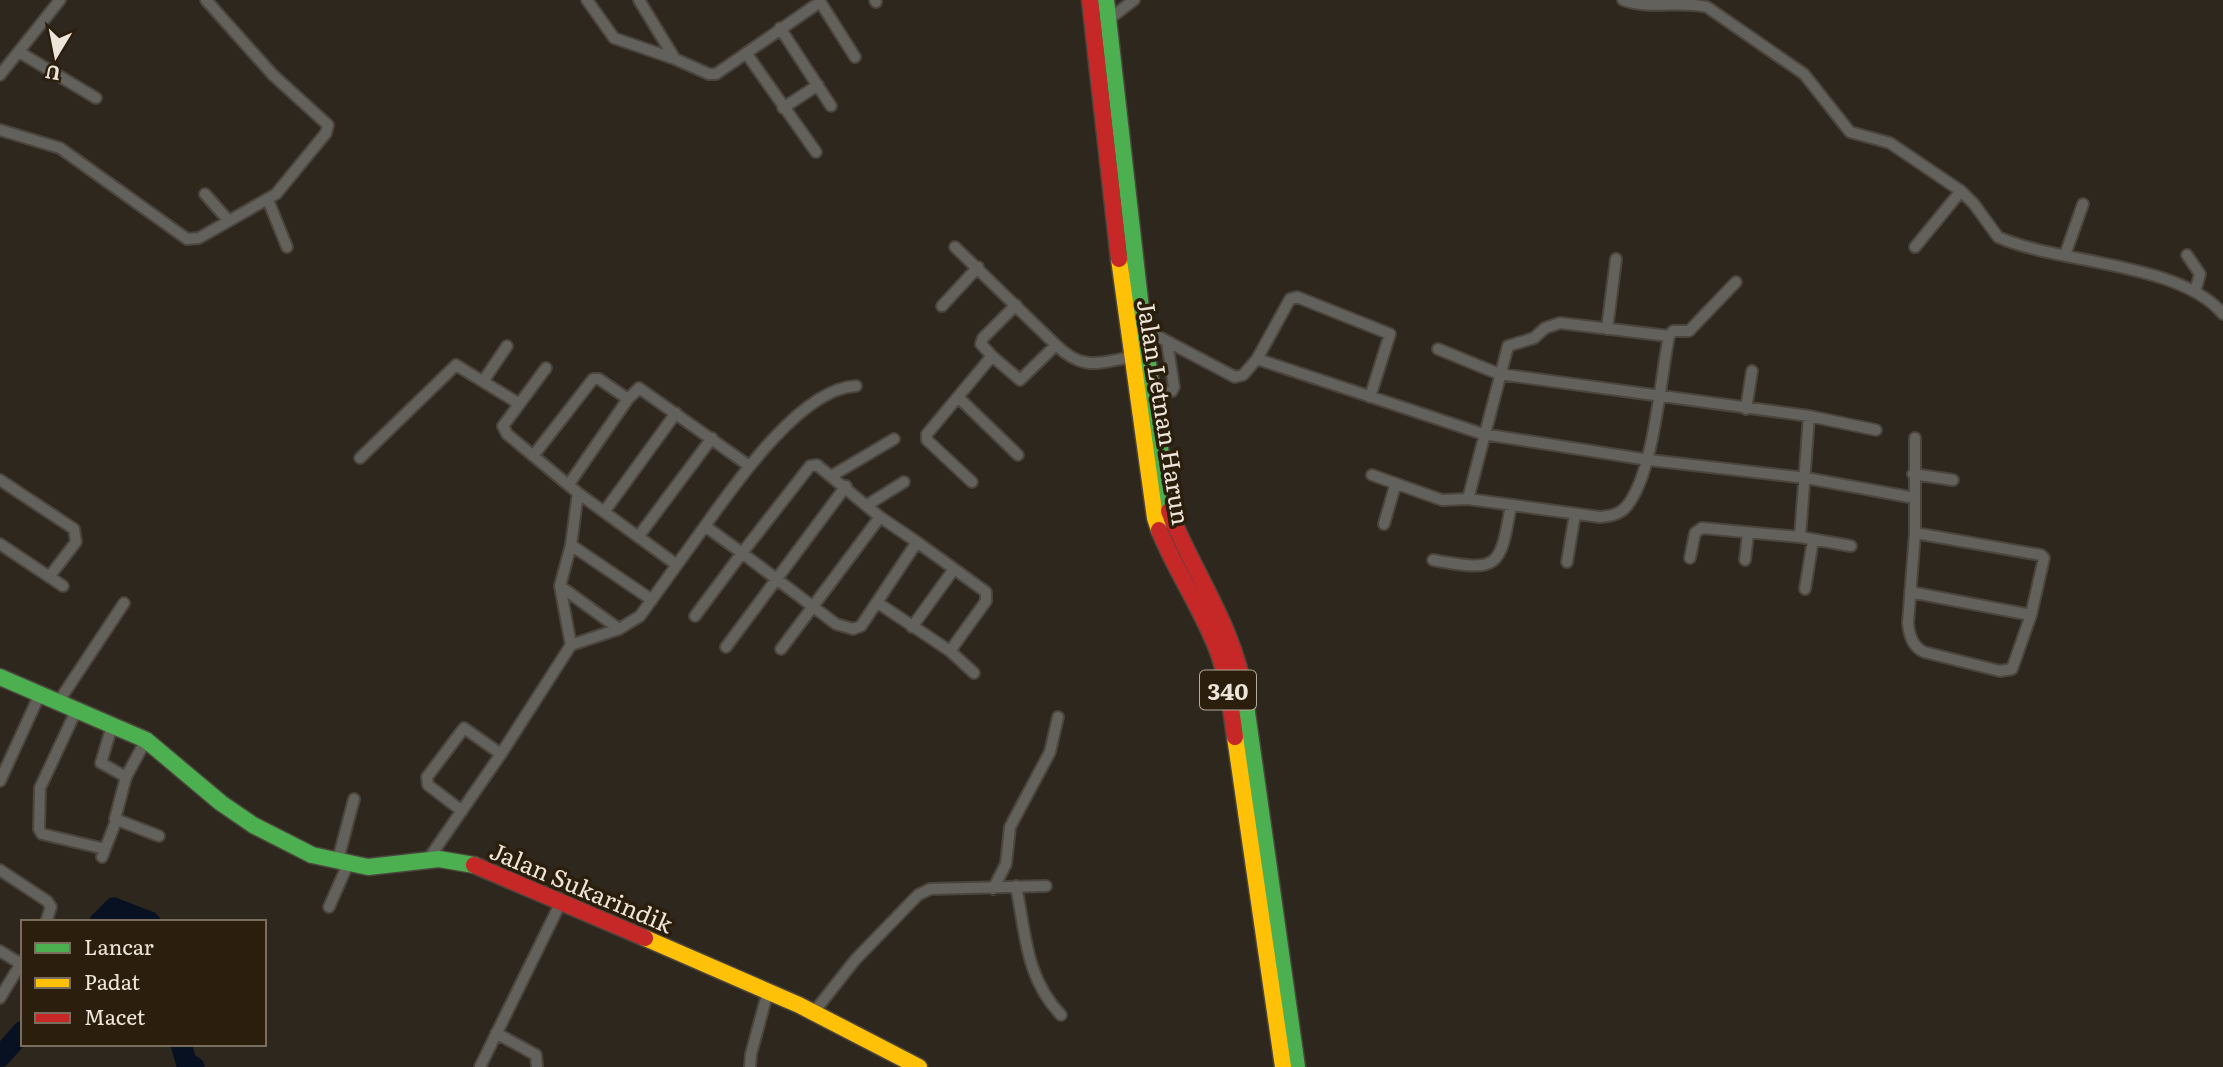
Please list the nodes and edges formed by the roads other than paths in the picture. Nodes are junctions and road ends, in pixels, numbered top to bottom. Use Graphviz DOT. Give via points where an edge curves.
graph roads {
  1 [pos="60,0"];
  2 [pos="206,0"];
  3 [pos="587,0"];
  4 [pos="639,0"];
  5 [pos="1090,0"];
  6 [pos="1106,0"];
  7 [pos="1134,0"];
  8 [pos="1623,0"];
  9 [pos="820,1"];
  10 [pos="780,28"];
  11 [pos="1104,31"];
  12 [pos="19,52"];
  13 [pos="746,53"];
  14 [pos="855,57"];
  15 [pos="675,59"];
  16 [pos="0,75"];
  17 [pos="818,85"];
  18 [pos="96,98"];
  19 [pos="831,106"];
  20 [pos="783,108"];
  21 [pos="0,130"];
  22 [pos="817,152"];
  23 [pos="1961,191"];
  24 [pos="205,194"];
  25 [pos="268,200"];
  26 [pos="2083,204"];
  27 [pos="228,220"];
  28 [pos="287,247"];
  29 [pos="955,247"];
  30 [pos="1915,247"];
  31 [pos="2065,255"];
  32 [pos="2187,256"];
  33 [pos="1616,260"];
  34 [pos="978,267"];
  35 [pos="1735,282"];
  36 [pos="2195,292"];
  37 [pos="1016,305"];
  38 [pos="942,306"];
  39 [pos="2223,314"];
  40 [pos="1136,327"];
  41 [pos="1606,329"];
  42 [pos="1669,336"];
  43 [pos="1167,342"];
  44 [pos="1056,345"];
  45 [pos="507,346"];
  46 [pos="1438,349"];
  47 [pos="992,356"];
  48 [pos="1132,356"];
  49 [pos="1257,359"];
  50 [pos="545,368"];
  51 [pos="1752,371"];
  52 [pos="1499,374"];
  53 [pos="484,380"];
  54 [pos="856,386"];
  55 [pos="1154,394"];
  56 [pos="1657,396"];
  57 [pos="958,397"];
  58 [pos="1370,397"];
  59 [pos="628,399"];
  60 [pos="517,403"];
  61 [pos="1746,408"];
  62 [pos="676,413"];
  63 [pos="1809,416"];
  64 [pos="1876,430"];
  65 [pos="1483,434"];
  66 [pos="712,438"];
  67 [pos="1916,438"];
  68 [pos="894,439"];
  69 [pos="1018,454"];
  70 [pos="533,456"];
  71 [pos="360,458"];
  72 [pos="1649,460"];
  73 [pos="748,465"];
  74 [pos="1913,474"];
  75 [pos="833,475"];
  76 [pos="1372,475"];
  77 [pos="1806,478"];
  78 [pos="0,480"];
  79 [pos="1953,480"];
  80 [pos="904,482"];
  81 [pos="972,482"];
  82 [pos="569,484"];
  83 [pos="1395,485"];
  84 [pos="846,486"];
  85 [pos="578,493"];
  86 [pos="1915,498"];
  87 [pos="1468,499"];
  88 [pos="867,505"];
  89 [pos="1511,505"];
  90 [pos="604,512"];
  91 [pos="1576,514"];
  92 [pos="880,517"];
  93 [pos="1384,524"];
  94 [pos="705,526"];
  95 [pos="1915,533"];
  96 [pos="1748,534"];
  97 [pos="638,537"];
  98 [pos="1800,537"];
  99 [pos="1813,540"];
  100 [pos="917,542"];
  101 [pos="0,544"];
  102 [pos="571,545"];
  103 [pos="1851,546"];
  104 [pos="742,553"];
  105 [pos="1690,558"];
  106 [pos="1433,560"];
  107 [pos="1745,560"];
  108 [pos="1567,562"];
  109 [pos="677,565"];
  110 [pos="954,569"];
  111 [pos="49,577"];
  112 [pos="777,577"];
  113 [pos="63,586"];
  114 [pos="560,586"];
  115 [pos="1805,589"];
  116 [pos="1910,592"];
  117 [pos="652,600"];
  118 [pos="124,603"];
  119 [pos="878,603"];
  120 [pos="812,604"];
  121 [pos="2031,615"];
  122 [pos="695,616"];
  123 [pos="912,627"];
  124 [pos="619,629"];
  125 [pos="570,645"];
  126 [pos="726,647"];
  127 [pos="781,649"];
  128 [pos="950,651"];
  129 [pos="974,673"];
  130 [pos="0,677"];
  131 [pos="38,696"];
  132 [pos="57,704"];
  133 [pos="76,711"];
  134 [pos="1058,717"];
  135 [pos="112,726"];
  136 [pos="146,740"];
  137 [pos="501,754"];
  138 [pos="126,777"];
  139 [pos="0,781"];
  140 [pos="354,799"];
  141 [pos="462,811"];
  142 [pos="116,821"];
  143 [pos="159,836"];
  144 [pos="341,860"];
  145 [pos="427,861"];
  146 [pos="0,870"];
  147 [pos="1016,886"];
  148 [pos="1046,886"];
  149 [pos="993,889"];
  150 [pos="562,900"];
  151 [pos="329,907"];
  152 [pos="47,920"];
  153 [pos="0,951"];
  154 [pos="1274,954"];
  155 [pos="21,962"];
  156 [pos="21,964"];
  157 [pos="768,991"];
  158 [pos="0,998"];
  159 [pos="814,1012"];
  160 [pos="1061,1015"];
  161 [pos="496,1033"];
  162 [pos="480,1067"];
  163 [pos="537,1067"];
  164 [pos="750,1067"];
  165 [pos="919,1067"];
  166 [pos="1283,1067"];
  167 [pos="1297,1067"];
  1 -- 12 [label="street"];
  2 -- 25 [label="street" via="273,75 328,125"];
  3 -- 15 [label="street" via="615,38"];
  4 -- 15 [label="street"];
  5 -- 11 [label="main road, Jalan Letnan Harun / 340"];
  6 -- 11 [label="main road, Jalan Letnan Harun / 340"];
  7 -- 11 [label="street"];
  8 -- 23 [label="street" via="1707,7 1804,74 1850,132 1890,143"];
  9 -- 10 [label="street"];
  9 -- 14 [label="street"];
  10 -- 13 [label="street"];
  10 -- 17 [label="street"];
  11 -- 40 [label="main road, Jalan Letnan Harun / 340"];
  12 -- 16 [label="street"];
  12 -- 18 [label="street"];
  13 -- 15 [label="street" via="712,75"];
  13 -- 20 [label="street"];
  17 -- 19 [label="street"];
  17 -- 20 [label="street"];
  20 -- 22 [label="street"];
  21 -- 27 [label="street" via="60,148 187,239 199,239"];
  23 -- 30 [label="street"];
  23 -- 31 [label="street" via="1997,237"];
  24 -- 27 [label="street"];
  25 -- 27 [label="street"];
  25 -- 28 [label="street"];
  26 -- 31 [label="street"];
  29 -- 34 [label="street"];
  31 -- 36 [label="street"];
  32 -- 36 [label="street" via="2200,274"];
  33 -- 41 [label="street"];
  34 -- 37 [label="street"];
  34 -- 38 [label="street"];
  35 -- 42 [label="street" via="1693,328"];
  36 -- 39 [label="street"];
  37 -- 44 [label="street"];
  37 -- 47 [label="street" via="983,338 981,344"];
  40 -- 43 [label="street"];
  40 -- 48 [label="main road, Jalan Letnan Harun / 340"];
  40 -- 55 [label="main road, Jalan Letnan Harun / 340"];
  41 -- 42 [label="street"];
  41 -- 52 [label="street" via="1552,324 1534,338 1508,346"];
  42 -- 56 [label="street"];
  43 -- 49 [label="street" via="1235,377 1243,375"];
  43 -- 55 [label="street" via="1174,387"];
  44 -- 47 [label="street" via="1022,379"];
  44 -- 48 [label="street" via="1070,359 1084,364"];
  45 -- 53 [label="street"];
  46 -- 52 [label="street"];
  47 -- 57 [label="street"];
  48 -- 154 [label="main road, Jalan Letnan Harun / 340" via="1155,518 1170,558 1213,638 1227,681"];
  49 -- 58 [label="street"];
  49 -- 58 [label="street" via="1290,299 1297,297 1390,334"];
  50 -- 60 [label="street"];
  51 -- 61 [label="street"];
  52 -- 56 [label="street"];
  52 -- 65 [label="street"];
  53 -- 60 [label="street"];
  53 -- 71 [label="street" via="456,365"];
  54 -- 73 [label="street" via="834,389 819,399"];
  55 -- 154 [label="main road, Jalan Letnan Harun / 340" via="1170,512 1184,549 1227,629 1242,676"];
  56 -- 61 [label="street"];
  56 -- 72 [label="street"];
  57 -- 69 [label="street"];
  57 -- 81 [label="street" via="926,438"];
  58 -- 65 [label="street"];
  59 -- 62 [label="street" via="639,388"];
  59 -- 70 [label="street" via="593,379"];
  59 -- 82 [label="street"];
  60 -- 70 [label="street" via="504,431"];
  61 -- 63 [label="street"];
  62 -- 66 [label="street"];
  62 -- 90 [label="street"];
  63 -- 64 [label="street"];
  63 -- 77 [label="street"];
  65 -- 72 [label="street"];
  65 -- 87 [label="street"];
  66 -- 73 [label="street"];
  66 -- 97 [label="street"];
  67 -- 74 [label="street"];
  68 -- 75 [label="street"];
  70 -- 82 [label="street"];
  72 -- 77 [label="street"];
  72 -- 91 [label="street" via="1619,512 1601,517"];
  73 -- 94 [label="street"];
  74 -- 79 [label="street"];
  74 -- 86 [label="street"];
  75 -- 84 [label="street"];
  75 -- 104 [label="street" via="810,466"];
  76 -- 83 [label="street"];
  77 -- 86 [label="street"];
  77 -- 98 [label="street"];
  78 -- 111 [label="street" via="74,529 76,542"];
  80 -- 88 [label="street"];
  82 -- 85 [label="street"];
  83 -- 87 [label="street" via="1442,500"];
  83 -- 93 [label="street"];
  84 -- 88 [label="street"];
  84 -- 112 [label="street"];
  85 -- 90 [label="street"];
  85 -- 102 [label="street"];
  86 -- 95 [label="street"];
  87 -- 89 [label="street"];
  88 -- 92 [label="street"];
  89 -- 91 [label="street"];
  89 -- 106 [label="street" via="1503,551 1491,564 1469,566"];
  90 -- 97 [label="street"];
  91 -- 108 [label="street"];
  92 -- 100 [label="street"];
  92 -- 120 [label="street"];
  94 -- 104 [label="street"];
  94 -- 109 [label="street"];
  95 -- 116 [label="street"];
  95 -- 121 [label="street" via="2041,555 2045,565"];
  96 -- 98 [label="street"];
  96 -- 105 [label="street" via="1702,528 1695,533"];
  96 -- 107 [label="street"];
  97 -- 109 [label="street"];
  98 -- 99 [label="street"];
  99 -- 103 [label="street"];
  99 -- 115 [label="street"];
  100 -- 110 [label="street"];
  100 -- 119 [label="street"];
  101 -- 111 [label="street"];
  102 -- 114 [label="street"];
  102 -- 117 [label="street"];
  104 -- 112 [label="street"];
  104 -- 122 [label="street"];
  109 -- 117 [label="street"];
  110 -- 123 [label="street"];
  110 -- 128 [label="street" via="986,592 987,598"];
  111 -- 113 [label="street"];
  112 -- 120 [label="street"];
  112 -- 126 [label="street"];
  114 -- 124 [label="street"];
  114 -- 125 [label="street"];
  116 -- 121 [label="street"];
  116 -- 121 [label="street" via="1909,631 1919,650 2000,671 2017,663"];
  117 -- 124 [label="street" via="640,616"];
  118 -- 132 [label="street"];
  119 -- 120 [label="street" via="853,629 836,624"];
  119 -- 123 [label="street"];
  120 -- 127 [label="street"];
  123 -- 128 [label="street"];
  124 -- 125 [label="street"];
  125 -- 137 [label="street"];
  128 -- 129 [label="street"];
  130 -- 131 [label="main road, Jalan Sukarindik"];
  131 -- 132 [label="main road, Jalan Sukarindik"];
  131 -- 139 [label="street"];
  132 -- 133 [label="main road, Jalan Sukarindik"];
  133 -- 135 [label="main road, Jalan Sukarindik"];
  133 -- 142 [label="street" via="40,788 39,829 42,834 104,853"];
  134 -- 149 [label="street" via="1050,751 1010,827 1006,864"];
  135 -- 136 [label="main road, Jalan Sukarindik"];
  135 -- 138 [label="street" via="101,763"];
  136 -- 138 [label="street"];
  136 -- 144 [label="main road, Jalan Sukarindik" via="247,821 302,850"];
  137 -- 141 [label="street"];
  137 -- 141 [label="street" via="464,728 427,777 428,785"];
  138 -- 142 [label="street"];
  140 -- 144 [label="street"];
  141 -- 145 [label="street"];
  142 -- 143 [label="street"];
  144 -- 145 [label="main road, Jalan Sukarindik" via="379,867"];
  144 -- 151 [label="street"];
  145 -- 150 [label="main road, Jalan Sukarindik" via="476,865"];
  146 -- 152 [label="street" via="47,901 51,907"];
  147 -- 148 [label="street"];
  147 -- 149 [label="street"];
  147 -- 160 [label="street" via="1035,978 1044,997"];
  149 -- 159 [label="street" via="930,889 918,895 855,960"];
  150 -- 157 [label="main road, Jalan Sukarindik"];
  150 -- 161 [label="street"];
  153 -- 155 [label="street"];
  154 -- 166 [label="main road, Jalan Letnan Harun / 340"];
  154 -- 167 [label="main road, Jalan Letnan Harun / 340"];
  156 -- 158 [label="street"];
  157 -- 159 [label="main road, Jalan Sukarindik"];
  157 -- 164 [label="street"];
  159 -- 165 [label="main road, Jalan Sukarindik"];
  161 -- 162 [label="street"];
  161 -- 163 [label="street" via="536,1055"];
}
